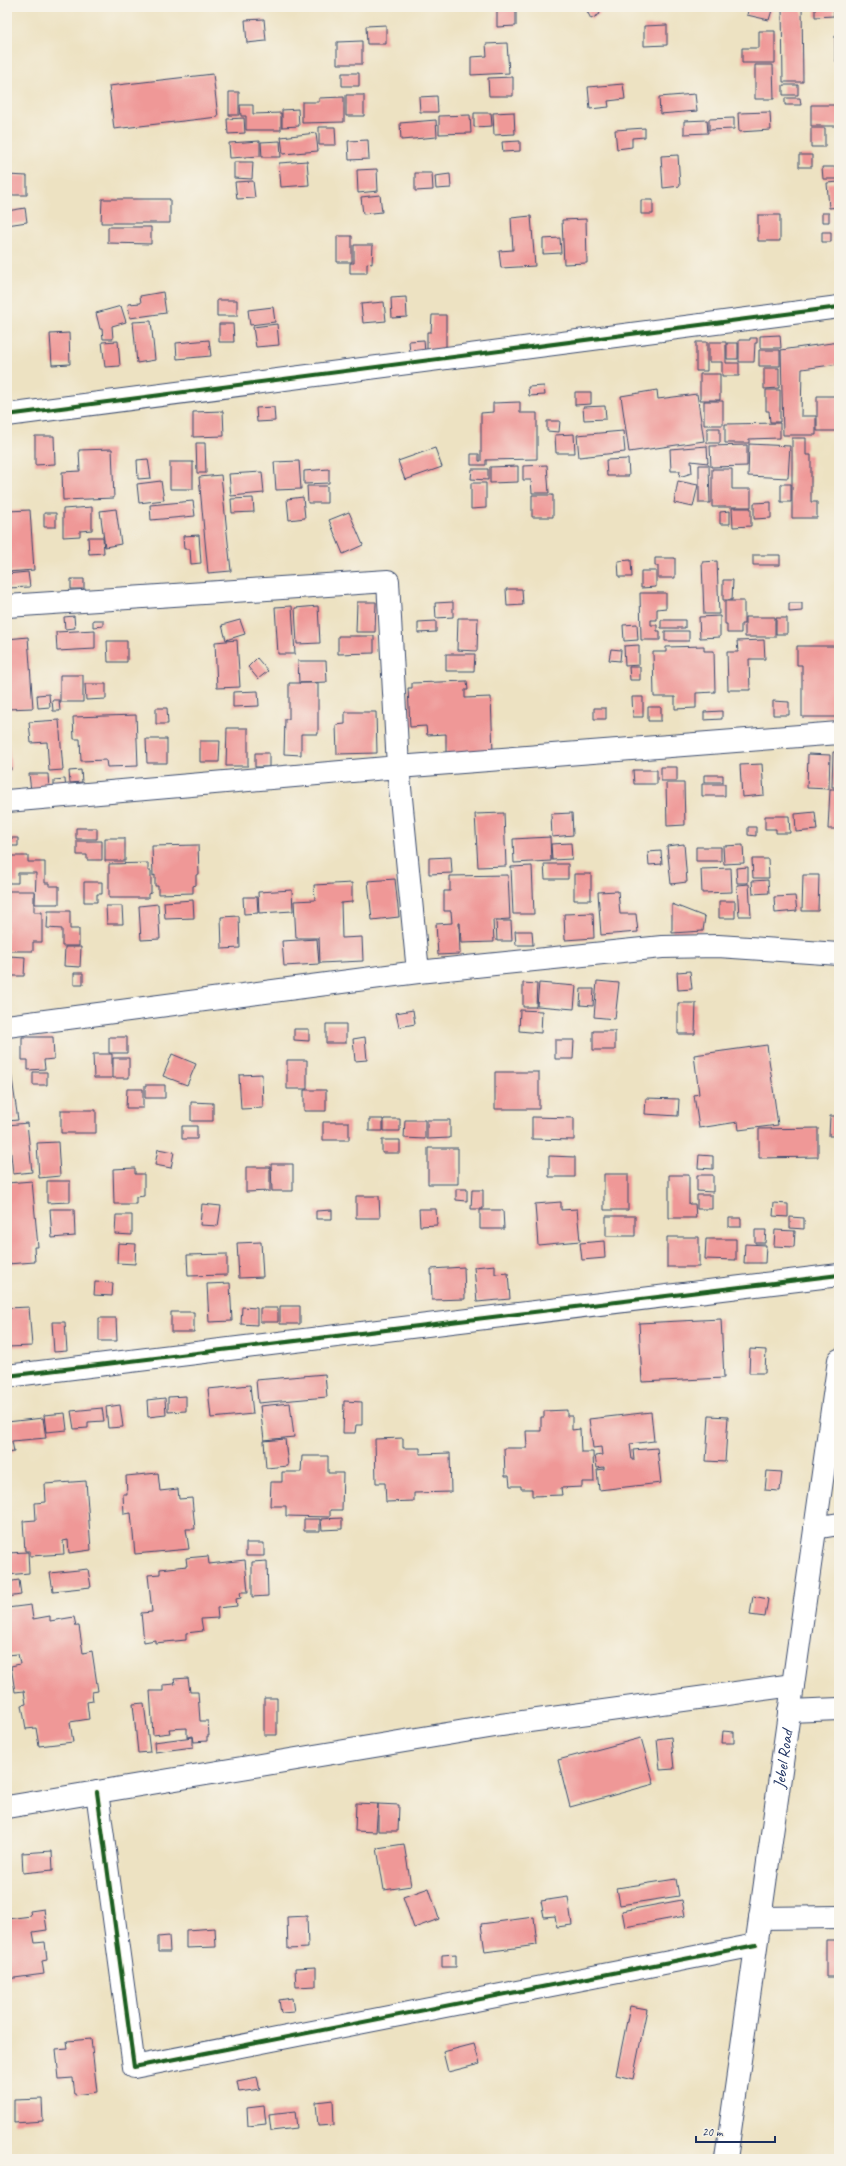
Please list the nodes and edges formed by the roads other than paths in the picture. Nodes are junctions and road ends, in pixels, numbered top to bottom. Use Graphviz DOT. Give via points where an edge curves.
graph roads {
  1 [pos="839,306"];
  2 [pos="7,415"];
  3 [pos="7,606"];
  4 [pos="839,734"];
  5 [pos="398,766"];
  6 [pos="7,801"];
  7 [pos="839,954"];
  8 [pos="418,972"];
  9 [pos="7,1026"];
  10 [pos="839,1275"];
  11 [pos="839,1360"];
  12 [pos="7,1376"];
  13 [pos="839,1524"];
  14 [pos="815,1528"];
  15 [pos="793,1685"];
  16 [pos="839,1709"];
  17 [pos="789,1711"];
  18 [pos="97,1792"];
  19 [pos="7,1807"];
  20 [pos="839,1917"];
  21 [pos="760,1918"];
  22 [pos="756,1944"];
  23 [pos="726,2159"];
  1 -- 2 [label="street"];
  3 -- 5 [label="street" via="388,581"];
  4 -- 5 [label="street"];
  5 -- 6 [label="street"];
  5 -- 8 [label="street"];
  7 -- 8 [label="street" via="718,946 662,947"];
  8 -- 9 [label="street"];
  10 -- 12 [label="street"];
  11 -- 14 [label="street, Jebel Road"];
  13 -- 14 [label="street"];
  14 -- 15 [label="street, Jebel Road"];
  15 -- 17 [label="street, Jebel Road"];
  15 -- 18 [label="street" via="501,1725"];
  16 -- 17 [label="street"];
  17 -- 21 [label="street, Jebel Road"];
  18 -- 19 [label="street"];
  18 -- 22 [label="street" via="134,2067"];
  20 -- 21 [label="street"];
  21 -- 22 [label="street, Jebel Road"];
  22 -- 23 [label="street, Jebel Road"];
}
